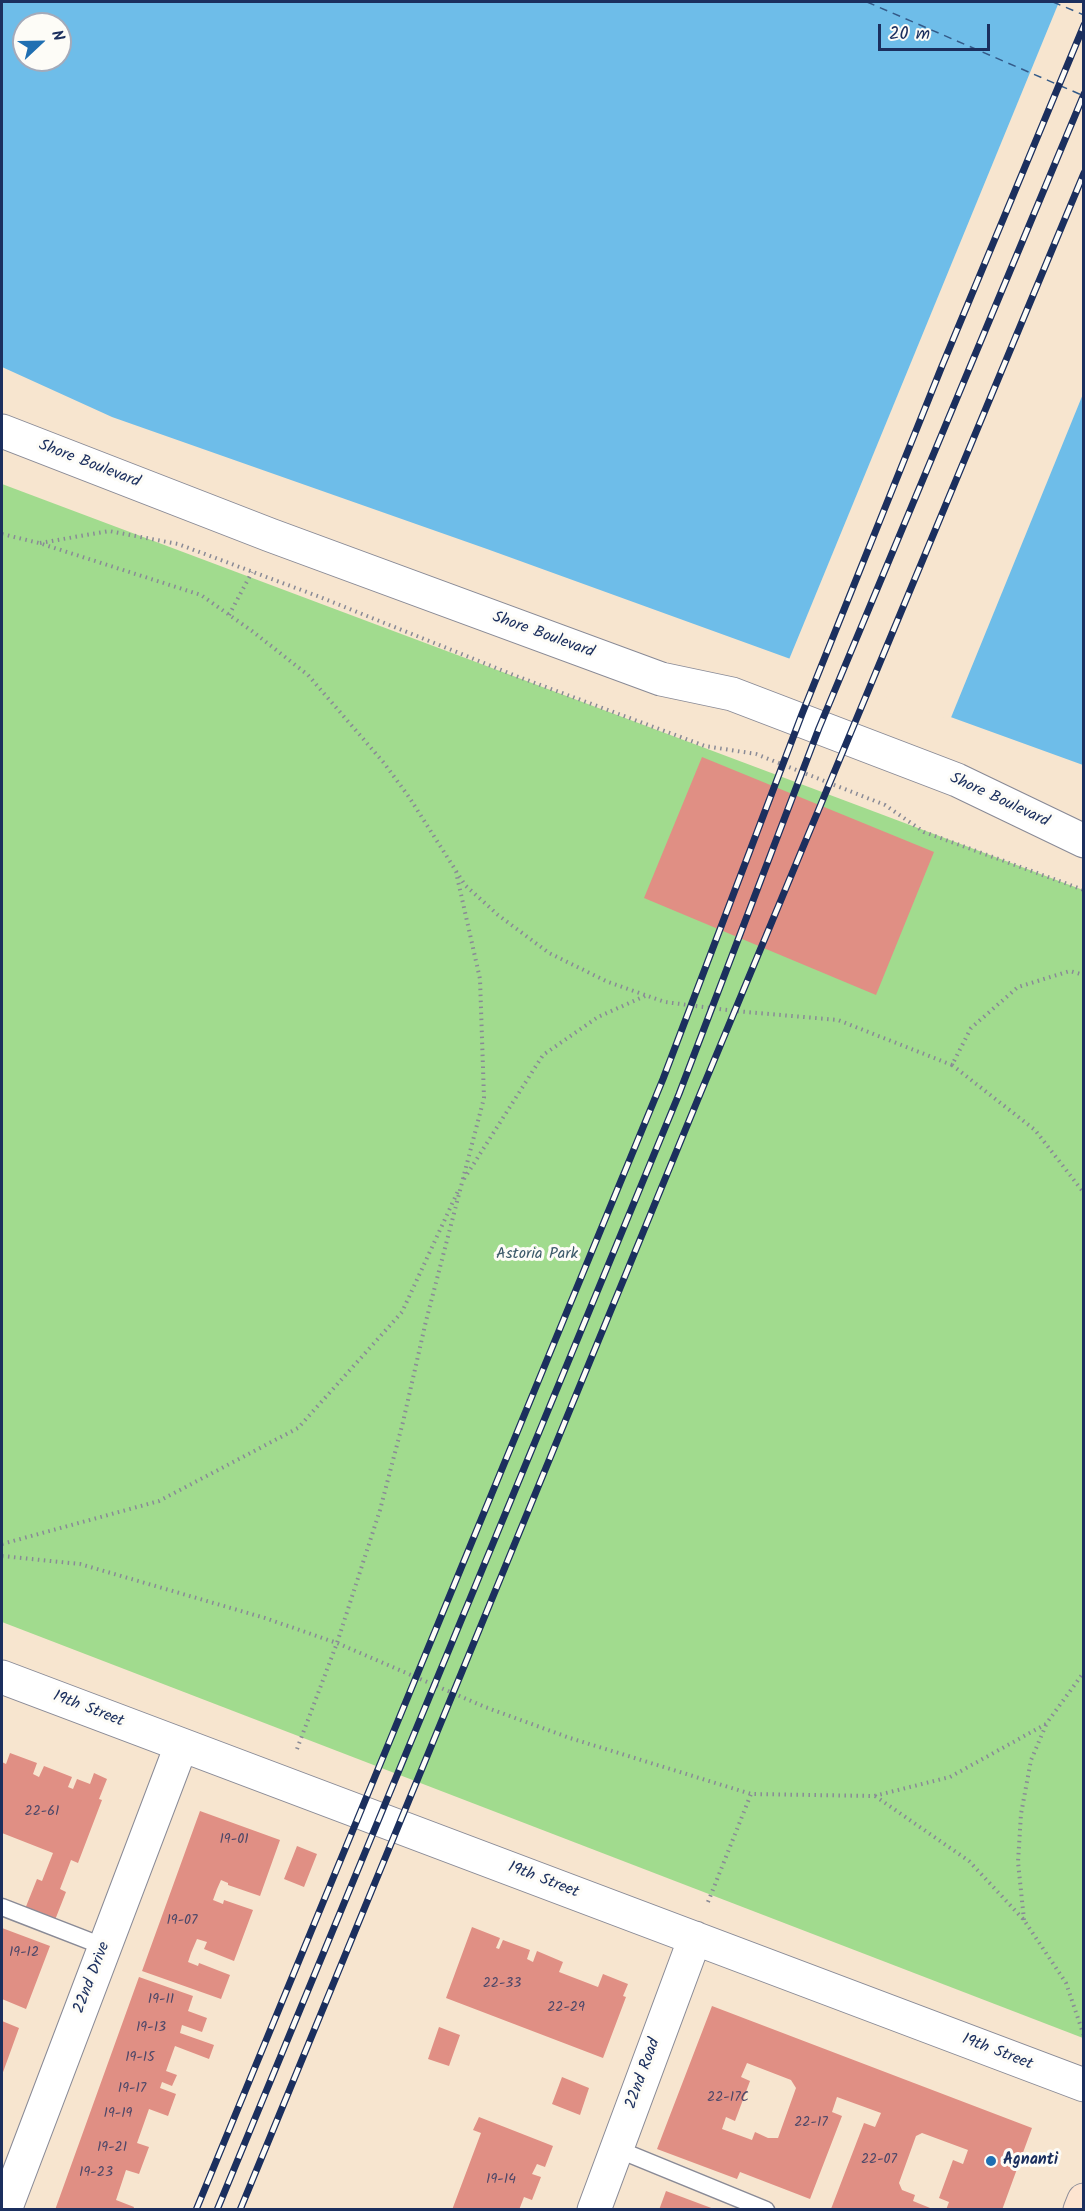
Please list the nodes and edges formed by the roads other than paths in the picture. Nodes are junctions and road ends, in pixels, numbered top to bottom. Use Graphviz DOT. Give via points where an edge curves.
graph roads {
  1 [pos="2,431"];
  2 [pos="1083,842"];
  3 [pos="2,1677"];
  4 [pos="182,1746"];
  5 [pos="2,1907"];
  6 [pos="695,1938"];
  7 [pos="105,1947"];
  8 [pos="1083,2085"];
  9 [pos="616,2149"];
  10 [pos="1083,2200"];
  11 [pos="4,2208"];
  12 [pos="594,2210"];
  13 [pos="766,2210"];
  14 [pos="1080,2210"];
  1 -- 2 [label="street, Shore Boulevard" via="661,679 732,694 764,706 957,780"];
  3 -- 4 [label="street, 19th Street"];
  4 -- 6 [label="street, 19th Street"];
  4 -- 7 [label="street, 22nd Drive"];
  5 -- 7 [label="lane"];
  6 -- 8 [label="street, 19th Street"];
  6 -- 9 [label="street, 22nd Road"];
  7 -- 11 [label="street, 22nd Drive"];
  9 -- 12 [label="street, 22nd Road"];
  9 -- 13 [label="lane"];
  10 -- 14 [label="street"];
}
